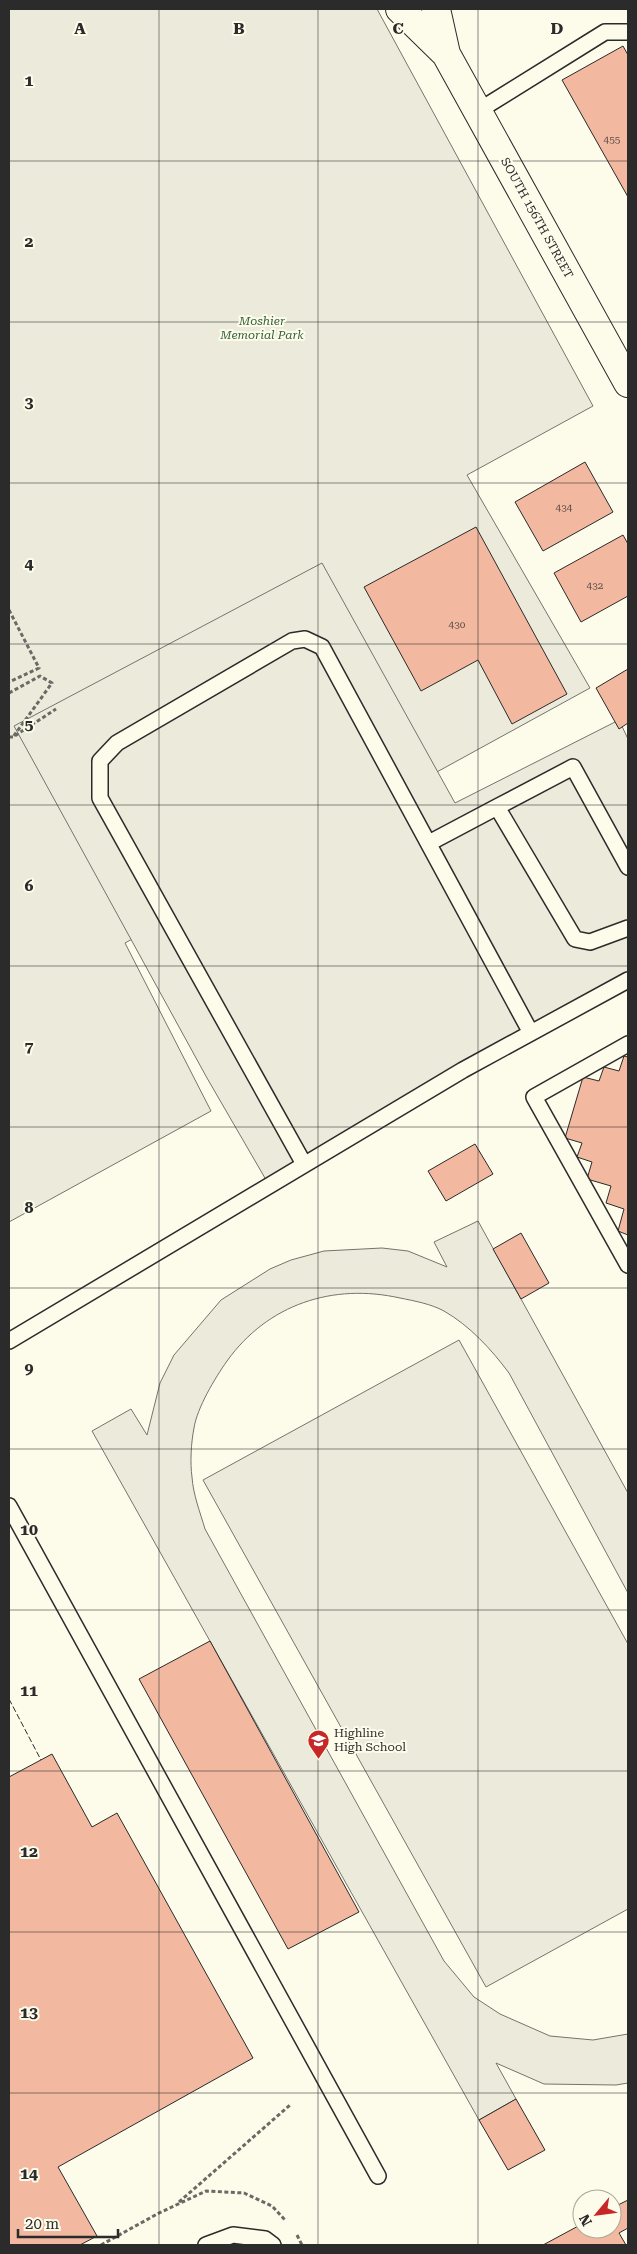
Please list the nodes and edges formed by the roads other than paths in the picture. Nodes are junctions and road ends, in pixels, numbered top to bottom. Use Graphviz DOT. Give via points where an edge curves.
graph roads {
  1 [pos="400,9"];
  2 [pos="436,9"];
  3 [pos="628,32"];
  4 [pos="446,54"];
  5 [pos="478,111"];
  6 [pos="628,383"];
  7 [pos="497,807"];
  8 [pos="430,843"];
  9 [pos="628,867"];
  10 [pos="628,928"];
  11 [pos="628,980"];
  12 [pos="531,1033"];
  13 [pos="628,1044"];
  14 [pos="304,1164"];
  15 [pos="628,1265"];
  16 [pos="9,1341"];
  17 [pos="9,1506"];
  18 [pos="378,2176"];
  19 [pos="206,2245"];
  20 [pos="273,2245"];
  1 -- 4 [label="main road, SOUTH 156TH STREET"];
  2 -- 4 [label="main road, SOUTH 156TH STREET"];
  3 -- 5 [label="lane" via="606,32"];
  4 -- 5 [label="main road, SOUTH 156TH STREET"];
  5 -- 6 [label="main road, SOUTH 156TH STREET"];
  7 -- 8 [label="lane"];
  7 -- 9 [label="lane" via="572,767"];
  7 -- 10 [label="lane" via="575,939 590,942"];
  8 -- 12 [label="lane"];
  8 -- 14 [label="lane" via="322,647 305,638 292,640 117,743 100,761 100,798"];
  11 -- 12 [label="lane"];
  12 -- 14 [label="lane"];
  13 -- 15 [label="lane" via="534,1097"];
  14 -- 16 [label="lane"];
  17 -- 18 [label="lane"];
  19 -- 20 [label="lane" via="233,2235 265,2239"];
}
